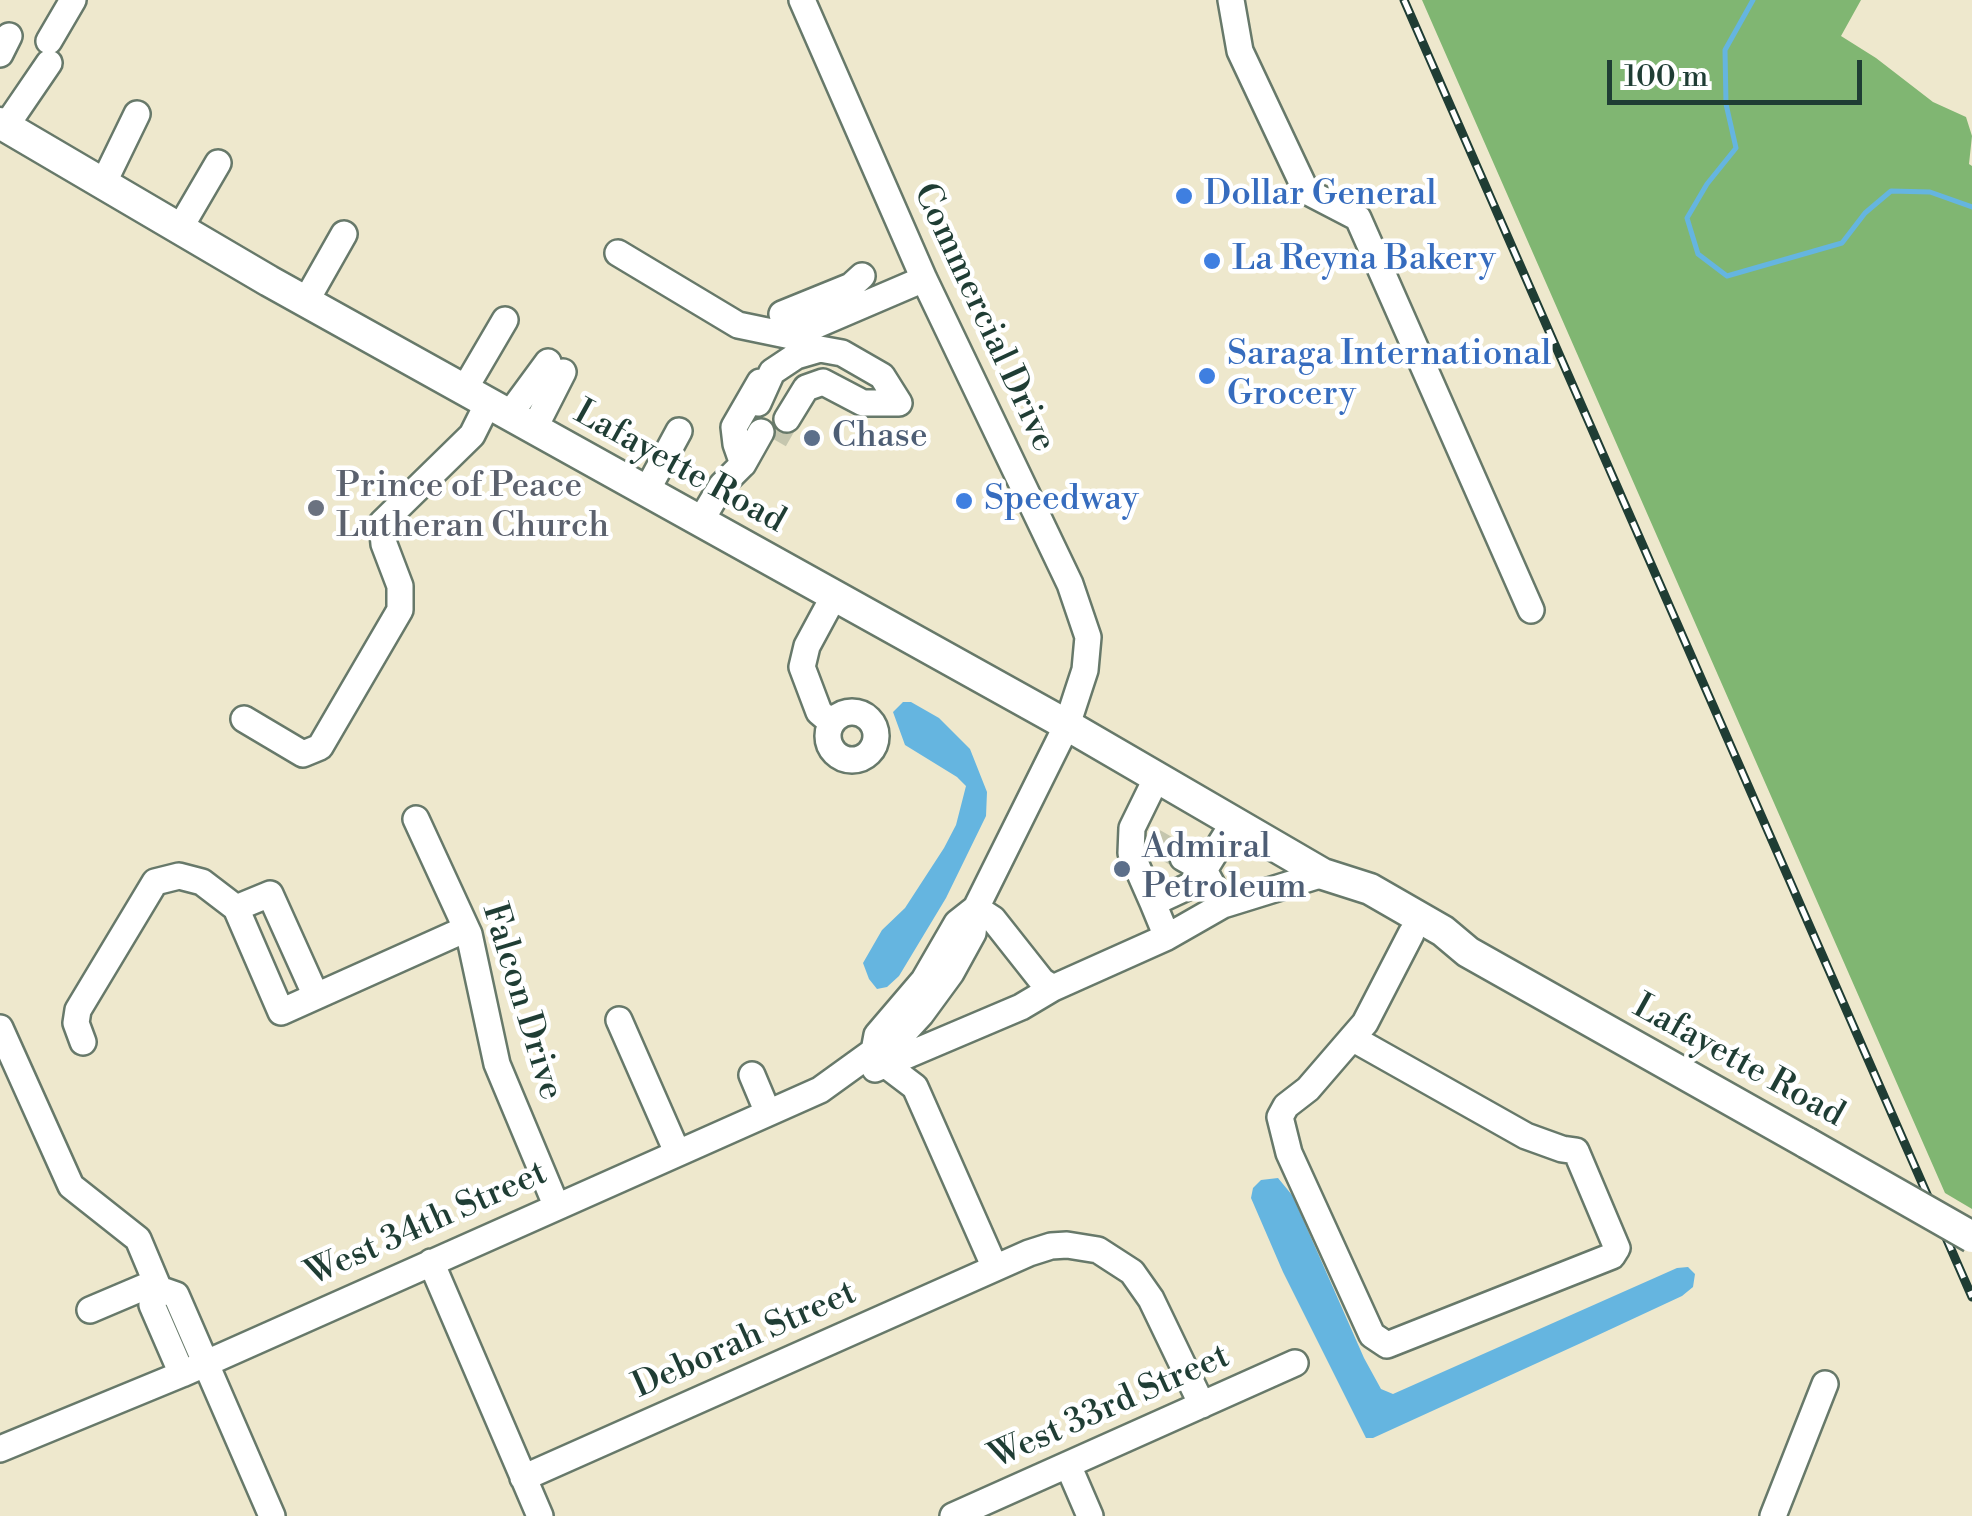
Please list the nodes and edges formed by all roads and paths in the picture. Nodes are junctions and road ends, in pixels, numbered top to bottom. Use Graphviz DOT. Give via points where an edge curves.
graph roads {
  1 [pos="73,0"];
  2 [pos="1230,0"];
  3 [pos="804,3"];
  4 [pos="136,114"];
  5 [pos="3,124"];
  6 [pos="218,164"];
  7 [pos="104,184"];
  8 [pos="180,228"];
  9 [pos="344,234"];
  10 [pos="618,254"];
  11 [pos="862,276"];
  12 [pos="924,279"];
  13 [pos="306,301"];
  14 [pos="505,320"];
  15 [pos="776,324"];
  16 [pos="556,367"];
  17 [pos="772,372"];
  18 [pos="499,409"];
  19 [pos="760,431"];
  20 [pos="679,432"];
  21 [pos="646,492"];
  22 [pos="700,522"];
  23 [pos="834,596"];
  24 [pos="1531,610"];
  25 [pos="244,719"];
  26 [pos="832,723"];
  27 [pos="1066,725"];
  28 [pos="1157,778"];
  29 [pos="416,820"];
  30 [pos="1234,822"];
  31 [pos="1132,828"];
  32 [pos="1154,841"];
  33 [pos="1193,864"];
  34 [pos="1324,874"];
  35 [pos="1152,903"];
  36 [pos="1224,905"];
  37 [pos="236,908"];
  38 [pos="976,908"];
  39 [pos="466,930"];
  40 [pos="1411,934"];
  41 [pos="1167,937"];
  42 [pos="1468,952"];
  43 [pos="1052,988"];
  44 [pos="316,996"];
  45 [pos="618,1020"];
  46 [pos="0,1028"];
  47 [pos="1352,1038"];
  48 [pos="83,1042"];
  49 [pos="924,1049"];
  50 [pos="880,1058"];
  51 [pos="752,1075"];
  52 [pos="916,1087"];
  53 [pos="768,1113"];
  54 [pos="677,1152"];
  55 [pos="556,1206"];
  56 [pos="1972,1237"];
  57 [pos="431,1262"];
  58 [pos="995,1268"];
  59 [pos="158,1285"];
  60 [pos="90,1310"];
  61 [pos="1295,1364"];
  62 [pos="193,1369"];
  63 [pos="1825,1384"];
  64 [pos="1202,1405"];
  65 [pos="0,1449"];
  66 [pos="1068,1464"];
  67 [pos="523,1478"];
  68 [pos="272,1516"];
  69 [pos="540,1516"];
  70 [pos="953,1516"];
  71 [pos="1090,1516"];
  72 [pos="1773,1516"];
  1 -- 5 [label="street"];
  2 -- 24 [label="street" via="1240,52 1306,191 1358,218"];
  3 -- 12 [label="street, Commercial Drive"];
  4 -- 7 [label="street"];
  5 -- 7 [label="main road, Lafayette Road"];
  6 -- 8 [label="street"];
  7 -- 8 [label="main road, Lafayette Road"];
  8 -- 13 [label="main road, Lafayette Road"];
  9 -- 13 [label="street"];
  10 -- 15 [label="street" via="738,325"];
  11 -- 15 [label="street"];
  12 -- 15 [label="street" via="791,336"];
  12 -- 27 [label="street, Commercial Drive" via="1084,621 1087,659"];
  13 -- 18 [label="main road, Lafayette Road"];
  14 -- 18 [label="street"];
  16 -- 18 [label="street"];
  17 -- 19 [label="street"];
  17 -- 19 [label="street" via="734,428"];
  17 -- 19 [label="street" via="796,356 831,350 882,376 895,401 831,367 816,366 793,378"];
  18 -- 21 [label="main road, Lafayette Road"];
  18 -- 25 [label="street" via="382,523 400,610 320,747 303,754"];
  19 -- 22 [label="street"];
  20 -- 21 [label="street"];
  21 -- 22 [label="main road, Lafayette Road"];
  22 -- 23 [label="main road, Lafayette Road"];
  23 -- 26 [label="street" via="802,667 819,712"];
  23 -- 27 [label="main road, Lafayette Road"];
  27 -- 28 [label="main road, Lafayette Road"];
  27 -- 38 [label="street, Commercial Drive"];
  28 -- 30 [label="main road, Lafayette Road"];
  28 -- 31 [label="street"];
  29 -- 39 [label="street, Falcon Drive"];
  30 -- 33 [label="street"];
  30 -- 34 [label="main road, Lafayette Road"];
  31 -- 32 [label="street"];
  31 -- 35 [label="street" via="1131,853"];
  33 -- 35 [label="street" via="1196,883"];
  33 -- 36 [label="street"];
  34 -- 36 [label="street"];
  34 -- 40 [label="main road, Lafayette Road" via="1356,904"];
  34 -- 42 [label="main road, Lafayette Road" via="1370,889"];
  35 -- 41 [label="street"];
  36 -- 41 [label="street"];
  37 -- 44 [label="street" via="270,894"];
  37 -- 44 [label="street" via="281,1012"];
  37 -- 48 [label="street" via="202,882 179,876 155,882 78,1010"];
  38 -- 43 [label="street"];
  38 -- 50 [label="street, West 34th Street" via="957,923 924,980 877,1035"];
  39 -- 44 [label="street"];
  39 -- 55 [label="street, Falcon Drive" via="497,1064"];
  40 -- 42 [label="main road, Lafayette Road" via="1454,956"];
  40 -- 47 [label="street"];
  41 -- 43 [label="street"];
  42 -- 56 [label="main road, Lafayette Road, bridge"];
  43 -- 49 [label="street"];
  45 -- 54 [label="street"];
  46 -- 59 [label="street" via="71,1186 138,1239"];
  47 -- 47 [label="street" via="1280,1117 1289,1153 1372,1335 1386,1344 1612,1256 1617,1248 1576,1151 1526,1136"];
  49 -- 50 [label="street"];
  49 -- 52 [label="street"];
  50 -- 52 [label="street"];
  50 -- 53 [label="street, West 34th Street"];
  51 -- 53 [label="street"];
  52 -- 58 [label="street"];
  53 -- 54 [label="street, West 34th Street"];
  54 -- 55 [label="street, West 34th Street"];
  55 -- 57 [label="street, West 34th Street"];
  57 -- 62 [label="street, West 34th Street"];
  57 -- 67 [label="street"];
  58 -- 64 [label="street, Deborah Street" via="1068,1245 1118,1260 1152,1298"];
  58 -- 67 [label="street, Deborah Street"];
  59 -- 60 [label="street"];
  59 -- 62 [label="street" via="176,1295"];
  61 -- 64 [label="street, West 33rd Street"];
  62 -- 65 [label="street, West 34th Street"];
  62 -- 68 [label="street"];
  63 -- 72 [label="street"];
  64 -- 66 [label="street, West 33rd Street"];
  66 -- 70 [label="street, West 33rd Street"];
  66 -- 71 [label="street"];
  67 -- 69 [label="street"];
}
